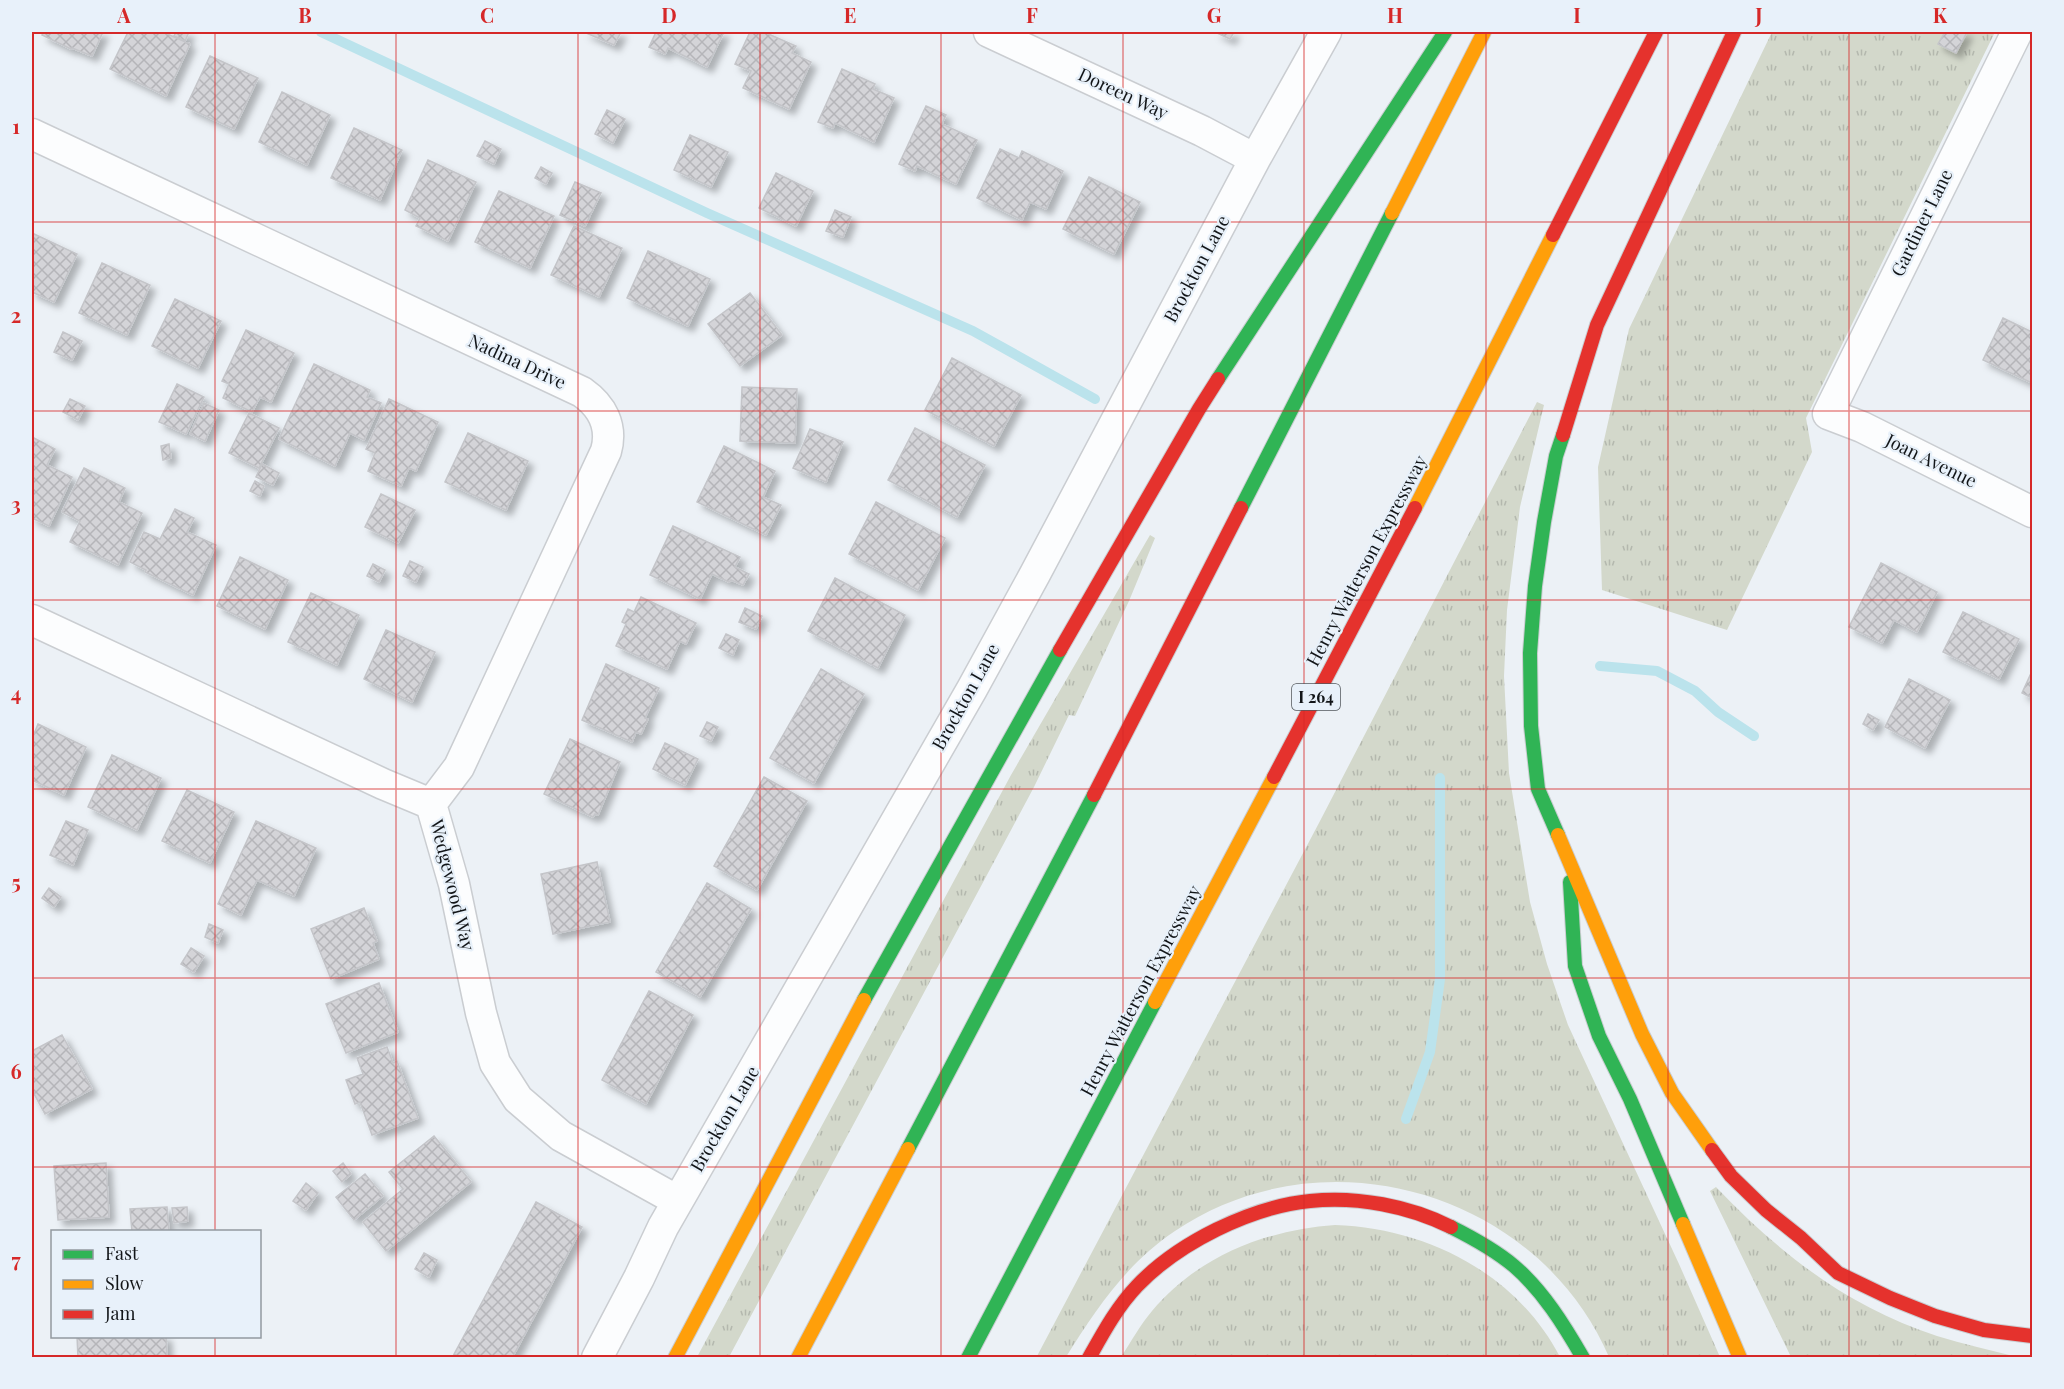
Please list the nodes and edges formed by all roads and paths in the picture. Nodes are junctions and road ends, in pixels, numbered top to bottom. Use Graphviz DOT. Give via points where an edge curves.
graph roads {
  1 [pos="989,32"];
  2 [pos="1326,32"];
  3 [pos="1445,32"];
  4 [pos="1484,32"];
  5 [pos="1656,32"];
  6 [pos="1734,32"];
  7 [pos="2017,32"];
  8 [pos="32,134"];
  9 [pos="1255,159"];
  10 [pos="1828,414"];
  11 [pos="2032,512"];
  12 [pos="32,620"];
  13 [pos="431,804"];
  14 [pos="1568,856"];
  15 [pos="678,1201"];
  16 [pos="2032,1336"];
  17 [pos="597,1358"];
  18 [pos="675,1358"];
  19 [pos="798,1358"];
  20 [pos="968,1358"];
  21 [pos="1089,1358"];
  22 [pos="1583,1358"];
  23 [pos="1740,1358"];
  1 -- 9 [label="street, Doreen Way"];
  2 -- 9 [label="street, Brockton Lane"];
  3 -- 18 [label="highway" via="1199,409 854,1018"];
  4 -- 19 [label="highway" via="1085,813"];
  5 -- 20 [label="highway, Henry Watterson Expressway / I 264" via="1429,481"];
  6 -- 14 [label="highway" via="1597,325 1556,456 1535,586 1530,653 1531,726 1538,789"];
  7 -- 10 [label="street, Gardiner Lane"];
  8 -- 13 [label="street, Nadina Drive" via="582,392 601,410 608,424 606,451 459,767"];
  9 -- 15 [label="street, Brockton Lane" via="984,668"];
  10 -- 11 [label="street, Joan Avenue" via="1862,427"];
  12 -- 13 [label="street, Wedgewood Way"];
  13 -- 15 [label="street, Wedgewood Way" via="454,884 495,1063 518,1099 561,1136"];
  14 -- 16 [label="highway" via="1642,1034 1672,1093 1731,1176 1838,1273 1935,1316"];
  14 -- 23 [label="highway" via="1575,966 1599,1036 1630,1099"];
  15 -- 17 [label="street, Brockton Lane"];
  21 -- 22 [label="highway" via="1137,1286 1185,1248 1242,1219 1312,1201 1348,1200 1413,1210 1485,1246 1514,1266 1544,1298"];
}
